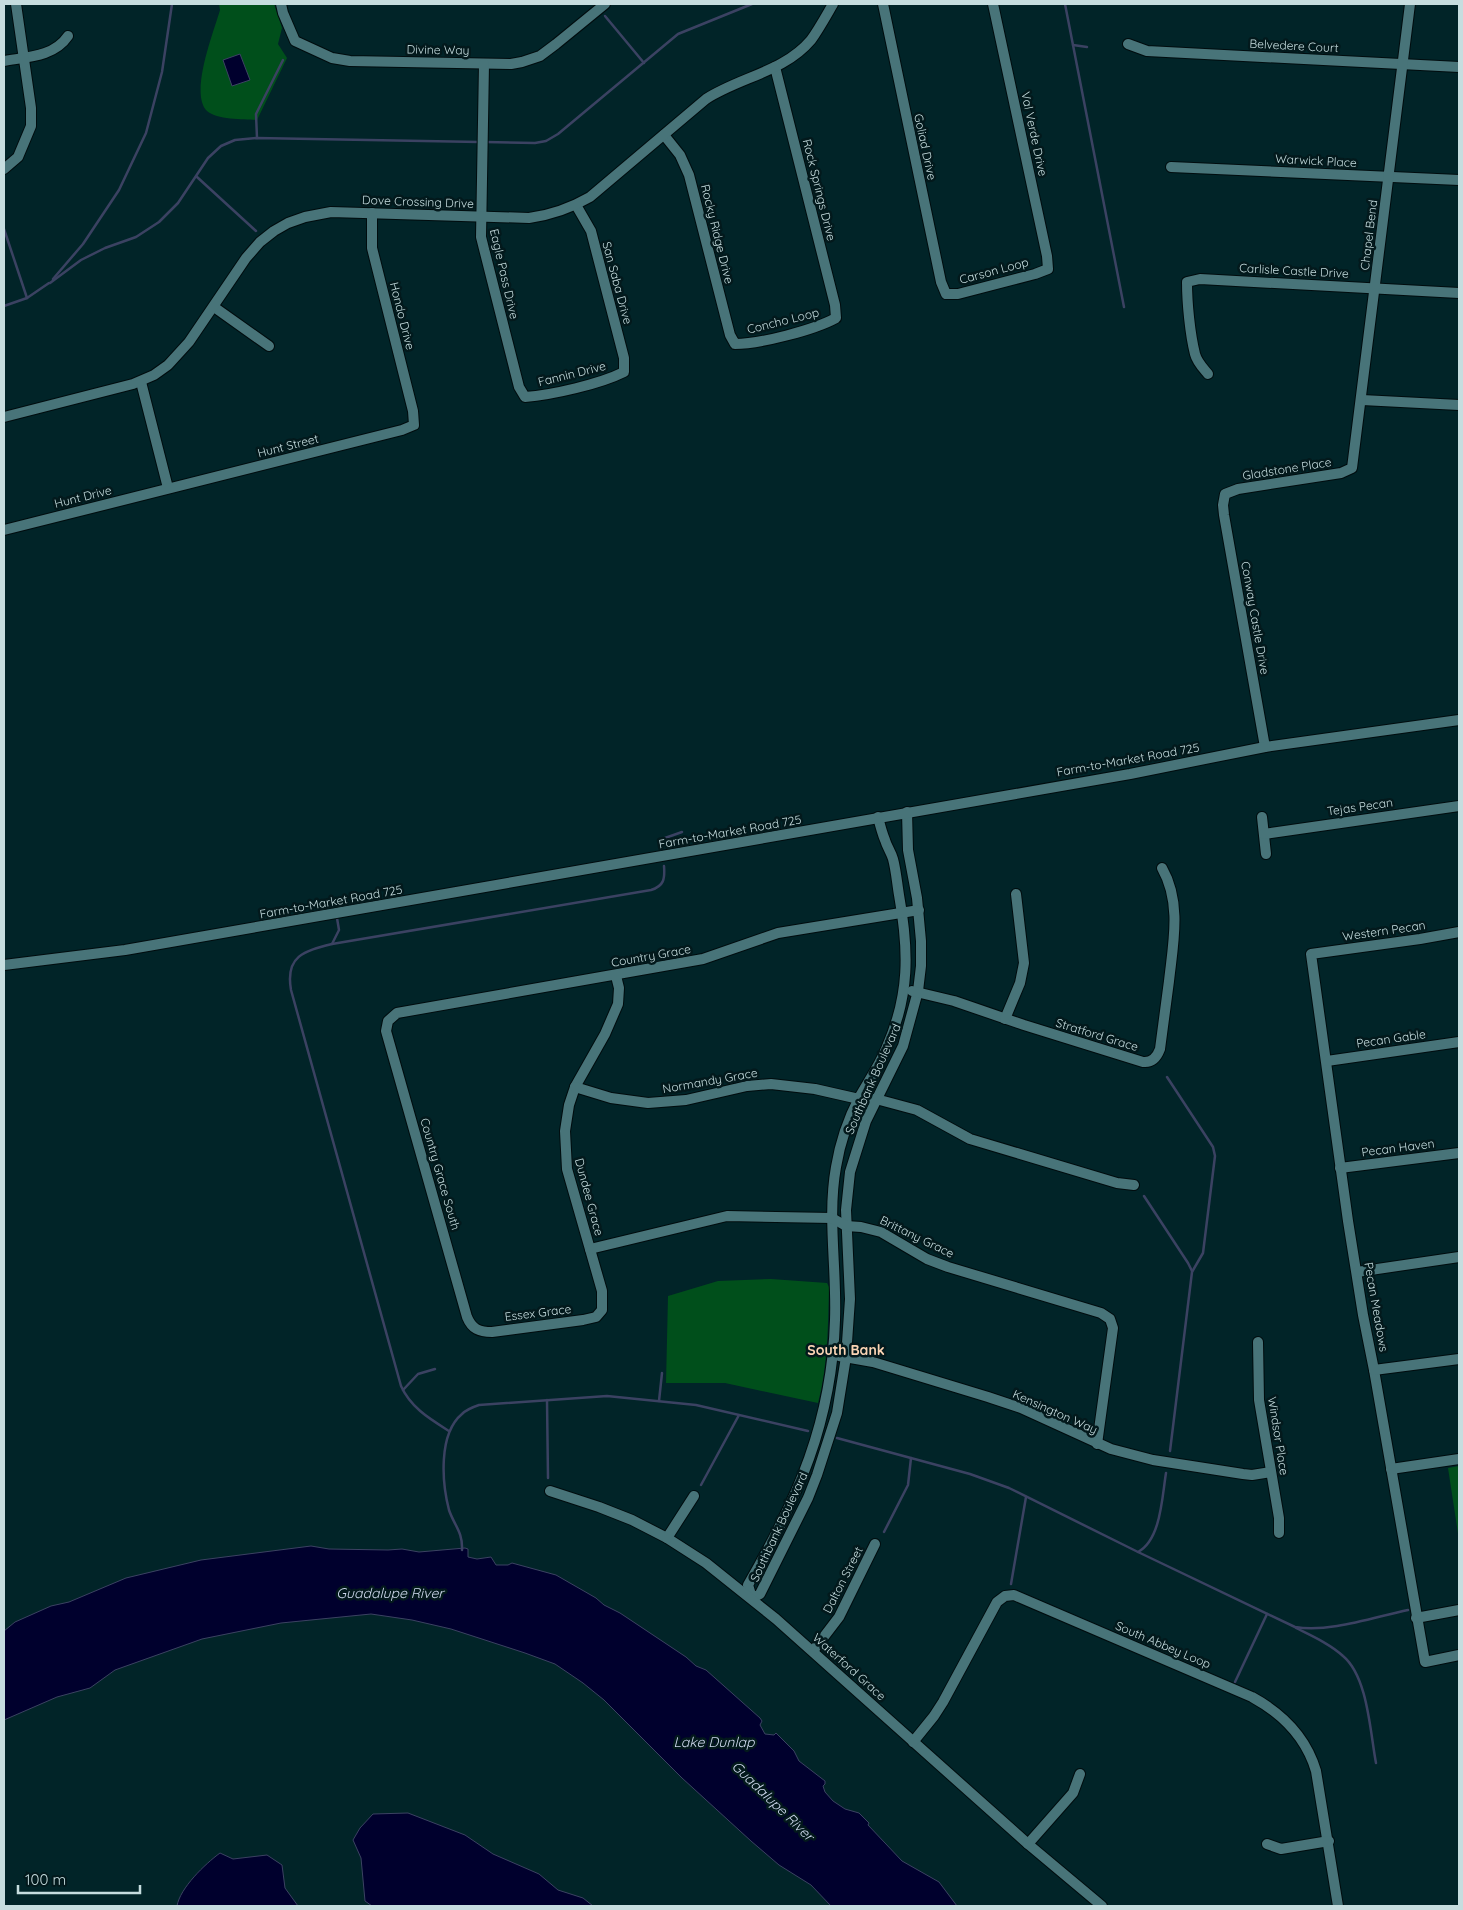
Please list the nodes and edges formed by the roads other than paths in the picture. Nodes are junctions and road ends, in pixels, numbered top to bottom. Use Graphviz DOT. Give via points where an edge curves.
graph roads {
  1 [pos="16,4"];
  2 [pos="281,4"];
  3 [pos="605,4"];
  4 [pos="833,4"];
  5 [pos="883,4"];
  6 [pos="993,4"];
  7 [pos="1410,4"];
  8 [pos="68,36"];
  9 [pos="1128,44"];
  10 [pos="24,57"];
  11 [pos="4,61"];
  12 [pos="484,64"];
  13 [pos="1403,64"];
  14 [pos="1459,67"];
  15 [pos="775,68"];
  16 [pos="664,135"];
  17 [pos="1171,166"];
  18 [pos="4,169"];
  19 [pos="1389,177"];
  20 [pos="1459,180"];
  21 [pos="576,205"];
  22 [pos="372,213"];
  23 [pos="480,216"];
  24 [pos="1048,269"];
  25 [pos="1375,288"];
  26 [pos="1459,292"];
  27 [pos="946,294"];
  28 [pos="214,306"];
  29 [pos="836,318"];
  30 [pos="735,344"];
  31 [pos="269,346"];
  32 [pos="624,372"];
  33 [pos="1208,374"];
  34 [pos="141,382"];
  35 [pos="525,397"];
  36 [pos="1362,400"];
  37 [pos="1459,405"];
  38 [pos="4,417"];
  39 [pos="414,425"];
  40 [pos="1352,468"];
  41 [pos="168,488"];
  42 [pos="1225,494"];
  43 [pos="4,530"];
  44 [pos="1459,720"];
  45 [pos="1266,747"];
  46 [pos="1459,806"];
  47 [pos="907,812"];
  48 [pos="878,817"];
  49 [pos="1262,817"];
  50 [pos="1264,834"];
  51 [pos="908,850"];
  52 [pos="891,853"];
  53 [pos="1266,854"];
  54 [pos="1162,868"];
  55 [pos="1016,894"];
  56 [pos="918,910"];
  57 [pos="902,913"];
  58 [pos="1459,932"];
  59 [pos="1311,954"];
  60 [pos="4,965"];
  61 [pos="616,976"];
  62 [pos="904,989"];
  63 [pos="918,991"];
  64 [pos="1006,1019"];
  65 [pos="388,1021"];
  66 [pos="1459,1042"];
  67 [pos="1327,1061"];
  68 [pos="575,1087"];
  69 [pos="858,1099"];
  70 [pos="876,1099"];
  71 [pos="1459,1152"];
  72 [pos="1340,1168"];
  73 [pos="1134,1185"];
  74 [pos="832,1218"];
  75 [pos="846,1226"];
  76 [pos="590,1249"];
  77 [pos="1459,1257"];
  78 [pos="1357,1272"];
  79 [pos="600,1313"];
  80 [pos="477,1330"];
  81 [pos="1258,1342"];
  82 [pos="832,1355"];
  83 [pos="846,1357"];
  84 [pos="1459,1359"];
  85 [pos="1374,1370"];
  86 [pos="1097,1444"];
  87 [pos="1459,1460"];
  88 [pos="1391,1469"];
  89 [pos="1271,1472"];
  90 [pos="550,1491"];
  91 [pos="694,1496"];
  92 [pos="1279,1533"];
  93 [pos="667,1538"];
  94 [pos="875,1544"];
  95 [pos="752,1598"];
  96 [pos="1459,1610"];
  97 [pos="1416,1618"];
  98 [pos="813,1651"];
  99 [pos="1459,1655"];
  100 [pos="913,1742"];
  101 [pos="1080,1774"];
  102 [pos="1329,1840"];
  103 [pos="1028,1844"];
  104 [pos="1268,1844"];
  105 [pos="1102,1906"];
  106 [pos="1338,1906"];
  1 -- 10 [label="street"];
  2 -- 12 [label="street, Divine Way" via="295,41 332,58"];
  3 -- 12 [label="street, Divine Way" via="540,56 511,64"];
  4 -- 15 [label="street, Dove Crossing Drive" via="811,40"];
  5 -- 27 [label="street, Goliad Drive"];
  6 -- 24 [label="street, Val Verde Drive"];
  7 -- 13 [label="street, Chapel Bend"];
  8 -- 10 [label="street" via="55,50"];
  9 -- 13 [label="street, Belvedere Court" via="1148,51"];
  10 -- 11 [label="street"];
  10 -- 18 [label="street" via="31,126 18,157"];
  12 -- 23 [label="street, Eagle Pass Drive"];
  13 -- 14 [label="street, Belvedere Court"];
  13 -- 19 [label="street, Chapel Bend"];
  15 -- 16 [label="street, Dove Crossing Drive" via="714,94"];
  15 -- 29 [label="street, Rock Springs Drive"];
  16 -- 21 [label="street, Dove Crossing Drive"];
  16 -- 30 [label="street, Rocky Ridge Drive" via="680,155 689,175"];
  17 -- 19 [label="street, Warwick Place"];
  19 -- 20 [label="street, Warwick Place"];
  19 -- 25 [label="street, Chapel Bend"];
  21 -- 23 [label="street, Dove Crossing Drive" via="541,216"];
  21 -- 32 [label="street, San Saba Drive" via="591,231 624,358"];
  22 -- 23 [label="street, Dove Crossing Drive"];
  22 -- 28 [label="street, Dove Crossing Drive" via="331,212 305,217 274,231 246,258"];
  22 -- 39 [label="street, Hondo Drive" via="372,248"];
  23 -- 35 [label="street, Eagle Pass Drive" via="482,246 519,387"];
  24 -- 27 [label="street, Carson Loop" via="958,294"];
  25 -- 26 [label="street, Carlisle Castle Drive"];
  25 -- 33 [label="street, Carlisle Castle Drive" via="1200,279 1187,282 1195,355"];
  25 -- 36 [label="street, Chapel Bend"];
  28 -- 31 [label="street"];
  28 -- 34 [label="street, Dove Crossing Drive" via="168,365"];
  29 -- 30 [label="street, Concho Loop" via="823,325 748,344"];
  32 -- 35 [label="street, Fannin Drive" via="611,378"];
  34 -- 38 [label="street, Dove Crossing Drive"];
  34 -- 41 [label="street"];
  36 -- 37 [label="street"];
  36 -- 40 [label="street, Chapel Bend"];
  39 -- 41 [label="street, Hunt Street"];
  40 -- 42 [label="street, Gladstone Place" via="1341,473 1238,489"];
  41 -- 43 [label="street, Hunt Drive"];
  42 -- 45 [label="street, Conway Castle Drive" via="1224,515"];
  44 -- 45 [label="street, Farm-to-Market Road 725"];
  45 -- 47 [label="street, Farm-to-Market Road 725"];
  46 -- 50 [label="street, Tejas Pecan"];
  47 -- 48 [label="street, Farm-to-Market Road 725"];
  47 -- 51 [label="street, Southbank Boulevard"];
  48 -- 52 [label="street, Southbank Boulevard"];
  48 -- 60 [label="street, Farm-to-Market Road 725" via="125,950"];
  49 -- 50 [label="street"];
  50 -- 53 [label="street"];
  51 -- 52 [label="street"];
  51 -- 56 [label="street, Southbank Boulevard"];
  52 -- 57 [label="street, Southbank Boulevard"];
  54 -- 64 [label="street, Stratford Grace" via="1172,893 1174,931 1160,1049 1154,1059 1143,1062"];
  55 -- 64 [label="street" via="1024,963"];
  56 -- 57 [label="street, Country Grace"];
  56 -- 63 [label="street, Southbank Boulevard" via="922,954"];
  57 -- 61 [label="street, Country Grace" via="778,933 714,957"];
  57 -- 62 [label="street, Southbank Boulevard" via="906,948"];
  58 -- 59 [label="street, Western Pecan"];
  59 -- 67 [label="street, Pecan Meadows"];
  61 -- 65 [label="street, Country Grace" via="397,1013"];
  61 -- 68 [label="street, Dundee Grace" via="619,997 615,1011"];
  62 -- 63 [label="street, Stratford Grace"];
  62 -- 69 [label="street, Southbank Boulevard" via="888,1044"];
  63 -- 64 [label="street, Stratford Grace"];
  63 -- 70 [label="street, Southbank Boulevard" via="903,1046"];
  65 -- 80 [label="street, Country Grace South" via="386,1030 467,1317"];
  66 -- 67 [label="street, Pecan Gable"];
  67 -- 72 [label="street, Pecan Meadows"];
  68 -- 69 [label="street, Normandy Grace" via="611,1098 648,1103 686,1100 739,1087 770,1084 815,1089"];
  68 -- 76 [label="street, Dundee Grace" via="566,1118 565,1155"];
  69 -- 70 [label="street, Normandy Grace"];
  69 -- 74 [label="street, Southbank Boulevard" via="839,1152"];
  70 -- 73 [label="street, Normandy Grace" via="917,1110 970,1139 1117,1184"];
  70 -- 75 [label="street, Southbank Boulevard" via="853,1160"];
  71 -- 72 [label="street, Pecan Haven"];
  72 -- 78 [label="street, Pecan Meadows"];
  74 -- 75 [label="street, Brittany Grace"];
  74 -- 76 [label="street, Brittany Grace" via="727,1216"];
  74 -- 82 [label="street, Southbank Boulevard" via="835,1280"];
  75 -- 83 [label="street, Southbank Boulevard" via="850,1298"];
  75 -- 86 [label="street, Brittany Grace" via="871,1229 937,1263 1101,1312 1110,1319 1113,1328"];
  76 -- 79 [label="street, Dundee Grace" via="602,1295"];
  77 -- 78 [label="street"];
  78 -- 85 [label="street, Pecan Meadows"];
  79 -- 80 [label="street, Essex Grace" via="583,1320 492,1332"];
  81 -- 89 [label="street, Windsor Place" via="1258,1389"];
  82 -- 83 [label="street, Kensington Way"];
  82 -- 95 [label="street, Southbank Boulevard" via="826,1399 811,1454 782,1523 748,1585"];
  83 -- 86 [label="street, Kensington Way" via="873,1362 1005,1403"];
  83 -- 95 [label="street, Southbank Boulevard" via="837,1413 817,1475 760,1594"];
  84 -- 85 [label="street"];
  85 -- 88 [label="street, Pecan Meadows"];
  86 -- 89 [label="street, Kensington Way" via="1153,1460 1243,1474"];
  87 -- 88 [label="street"];
  88 -- 97 [label="street, Pecan Meadows"];
  89 -- 92 [label="street, Windsor Place"];
  90 -- 93 [label="street, Waterford Grace" via="599,1507"];
  91 -- 93 [label="street"];
  93 -- 95 [label="street, Waterford Grace"];
  94 -- 98 [label="street, Dalton Street" via="839,1617"];
  95 -- 98 [label="street, Waterford Grace"];
  96 -- 97 [label="street"];
  97 -- 99 [label="street, Pecan Meadows" via="1425,1662"];
  98 -- 100 [label="street, Waterford Grace"];
  100 -- 102 [label="street, South Abbey Loop" via="943,1702 997,1602 1004,1596 1014,1595 1252,1697 1278,1714 1292,1726 1311,1755"];
  100 -- 103 [label="street, Waterford Grace"];
  101 -- 103 [label="street" via="1073,1793"];
  102 -- 104 [label="street" via="1281,1849"];
  102 -- 106 [label="street, South Abbey Loop"];
  103 -- 105 [label="street, Waterford Grace"];
}
